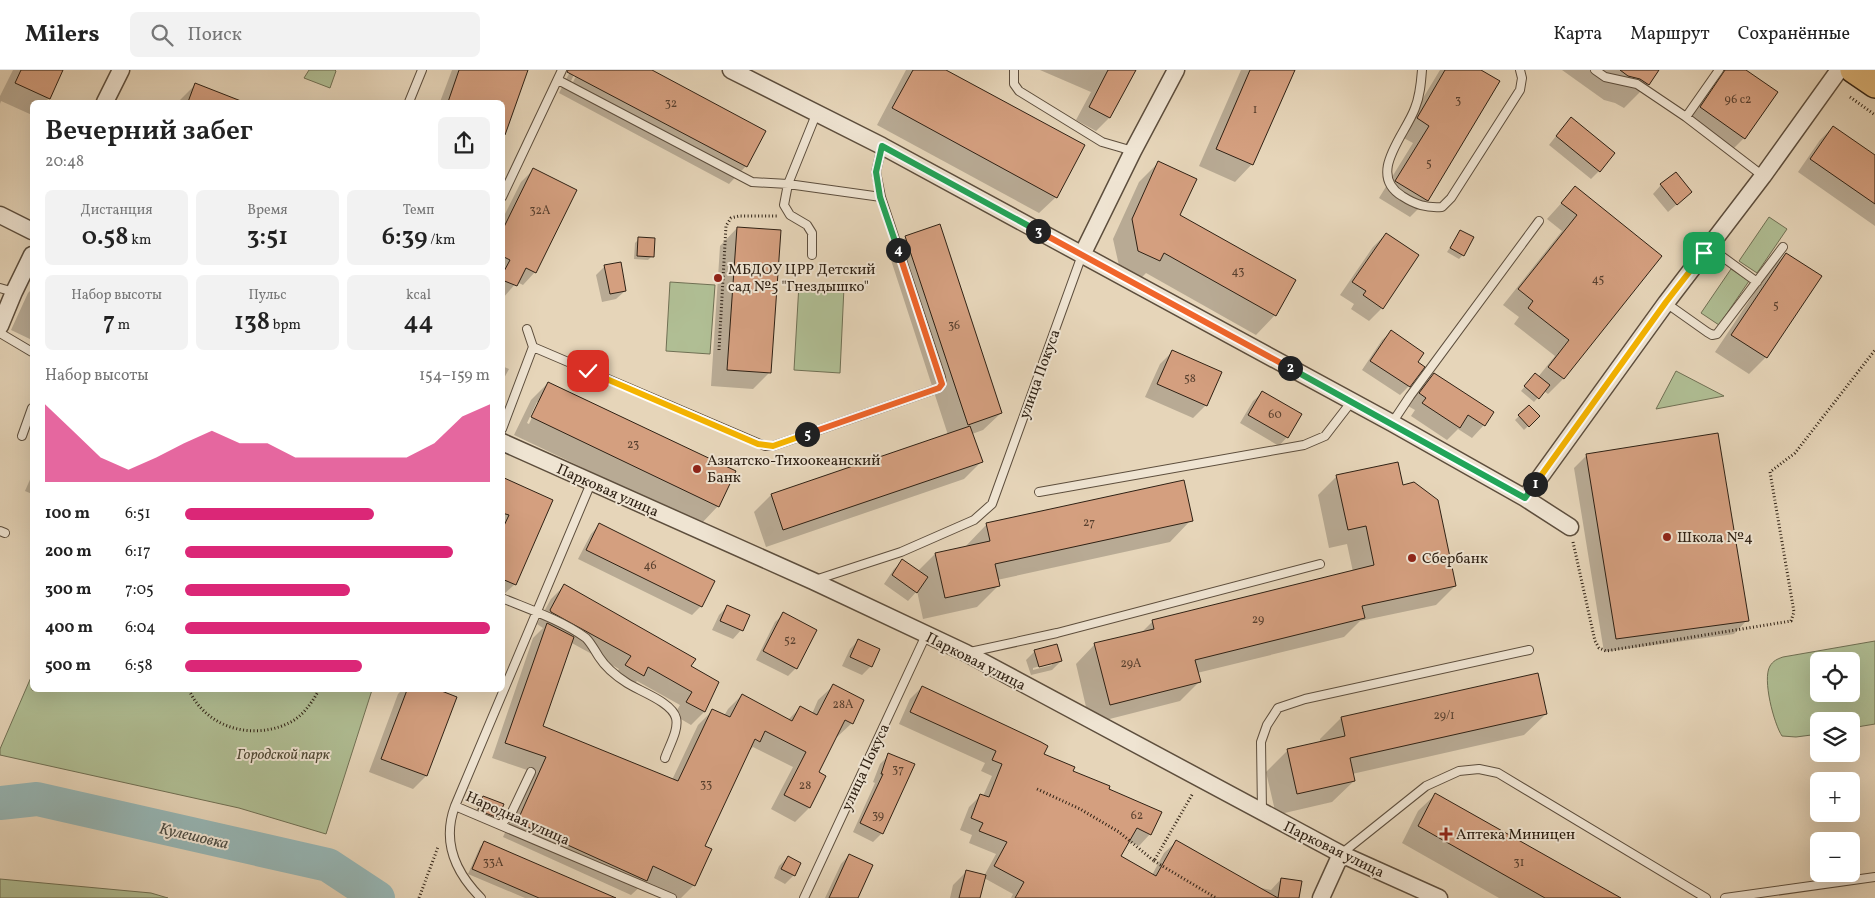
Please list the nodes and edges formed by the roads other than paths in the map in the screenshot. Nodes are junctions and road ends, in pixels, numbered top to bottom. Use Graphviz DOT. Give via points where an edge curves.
graph roads {
  1 [pos="121,70"];
  2 [pos="422,70"];
  3 [pos="562,70"];
  4 [pos="731,70"];
  5 [pos="1014,70"];
  6 [pos="1176,70"];
  7 [pos="1422,70"];
  8 [pos="1520,70"];
  9 [pos="1595,70"];
  10 [pos="1718,70"];
  11 [pos="1839,70"];
  12 [pos="1853,70"];
  13 [pos="558,80"];
  14 [pos="1875,85"];
  15 [pos="106,100"];
  16 [pos="410,100"];
  17 [pos="817,112"];
  18 [pos="1686,116"];
  19 [pos="882,146"];
  20 [pos="1134,151"];
  21 [pos="1763,176"];
  22 [pos="788,184"];
  23 [pos="505,191"];
  24 [pos="880,197"];
  25 [pos="0,215"];
  26 [pos="1538,221"];
  27 [pos="30,230"];
  28 [pos="1783,246"];
  29 [pos="1709,247"];
  30 [pos="812,255"];
  31 [pos="1082,255"];
  32 [pos="30,258"];
  33 [pos="1757,282"];
  34 [pos="7,290"];
  35 [pos="1666,302"];
  36 [pos="0,326"];
  37 [pos="527,329"];
  38 [pos="0,333"];
  39 [pos="533,347"];
  40 [pos="30,351"];
  41 [pos="1352,402"];
  42 [pos="30,414"];
  43 [pos="505,421"];
  44 [pos="1392,423"];
  45 [pos="22,436"];
  46 [pos="505,443"];
  47 [pos="591,483"];
  48 [pos="1039,492"];
  49 [pos="1525,498"];
  50 [pos="1570,527"];
  51 [pos="1320,564"];
  52 [pos="813,581"];
  53 [pos="505,599"];
  54 [pos="536,612"];
  55 [pos="926,636"];
  56 [pos="1529,650"];
  57 [pos="966,653"];
  58 [pos="505,685"];
  59 [pos="502,692"];
  60 [pos="664,758"];
  61 [pos="530,772"];
  62 [pos="454,806"];
  63 [pos="1262,813"];
  64 [pos="500,826"];
  65 [pos="1341,854"];
  66 [pos="1875,877"];
  67 [pos="481,898"];
  68 [pos="672,898"];
  69 [pos="804,898"];
  70 [pos="1321,898"];
  71 [pos="1440,898"];
  72 [pos="1706,898"];
  73 [pos="1725,898"];
  1 -- 15 [label="street"];
  2 -- 16 [label="lane"];
  3 -- 13 [label="lane"];
  4 -- 17 [label="street"];
  5 -- 20 [label="lane" via="1014,84 1019,92 1102,142"];
  6 -- 20 [label="street, улица Покуса"];
  7 -- 8 [label="lane" via="1415,108 1390,158 1387,174 1391,187 1398,194 1414,204 1429,208 1442,207 1450,198 1520,90"];
  9 -- 18 [label="lane" via="1605,77 1638,84"];
  10 -- 18 [label="lane"];
  11 -- 21 [label="street"];
  12 -- 14 [label="main road"];
  13 -- 22 [label="lane" via="752,182"];
  13 -- 23 [label="lane"];
  17 -- 19 [label="street"];
  17 -- 22 [label="lane"];
  18 -- 21 [label="lane"];
  19 -- 24 [label="lane" via="876,172"];
  19 -- 31 [label="street"];
  20 -- 31 [label="street, улица Покуса"];
  21 -- 29 [label="street"];
  22 -- 24 [label="lane"];
  22 -- 30 [label="lane" via="784,205 790,216 807,225 812,233"];
  24 -- 39 [label="lane" via="941,377 939,388 773,446 765,446"];
  25 -- 27 [label="street"];
  26 -- 44 [label="lane"];
  28 -- 33 [label="lane"];
  29 -- 33 [label="lane"];
  29 -- 35 [label="street"];
  31 -- 41 [label="street"];
  31 -- 52 [label="lane, улица Покуса" via="992,504 974,520 900,552"];
  32 -- 34 [label="street"];
  33 -- 35 [label="lane" via="1717,334 1707,332"];
  34 -- 36 [label="street"];
  35 -- 49 [label="street"];
  37 -- 39 [label="lane"];
  38 -- 40 [label="lane"];
  39 -- 43 [label="lane"];
  41 -- 44 [label="street"];
  41 -- 48 [label="lane" via="1325,436 1304,446"];
  42 -- 45 [label="lane"];
  44 -- 49 [label="street"];
  46 -- 47 [label="street, Парковая улица"];
  47 -- 52 [label="street, Парковая улица"];
  47 -- 54 [label="lane, Народная улица"];
  49 -- 50 [label="street"];
  51 -- 57 [label="lane" via="1057,633"];
  52 -- 55 [label="street, Парковая улица"];
  53 -- 54 [label="lane"];
  54 -- 58 [label="lane, Народная улица"];
  54 -- 60 [label="lane" via="588,639 613,674 663,702 671,710 676,717 676,728"];
  55 -- 57 [label="street, Парковая улица"];
  55 -- 69 [label="lane, улица Покуса"];
  56 -- 63 [label="lane" via="1305,699 1278,708 1267,724 1261,742"];
  57 -- 63 [label="street, Парковая улица"];
  59 -- 62 [label="lane, Народная улица"];
  61 -- 64 [label="lane" via="510,814"];
  62 -- 64 [label="lane, Народная улица"];
  62 -- 67 [label="lane" via="449,834 452,853 458,868"];
  63 -- 65 [label="street, Парковая улица"];
  64 -- 68 [label="lane, Народная улица"];
  65 -- 70 [label="street"];
  65 -- 71 [label="street, Парковая улица"];
  65 -- 72 [label="lane" via="1426,786 1459,771 1479,769 1498,774"];
  66 -- 73 [label="lane"];
}
